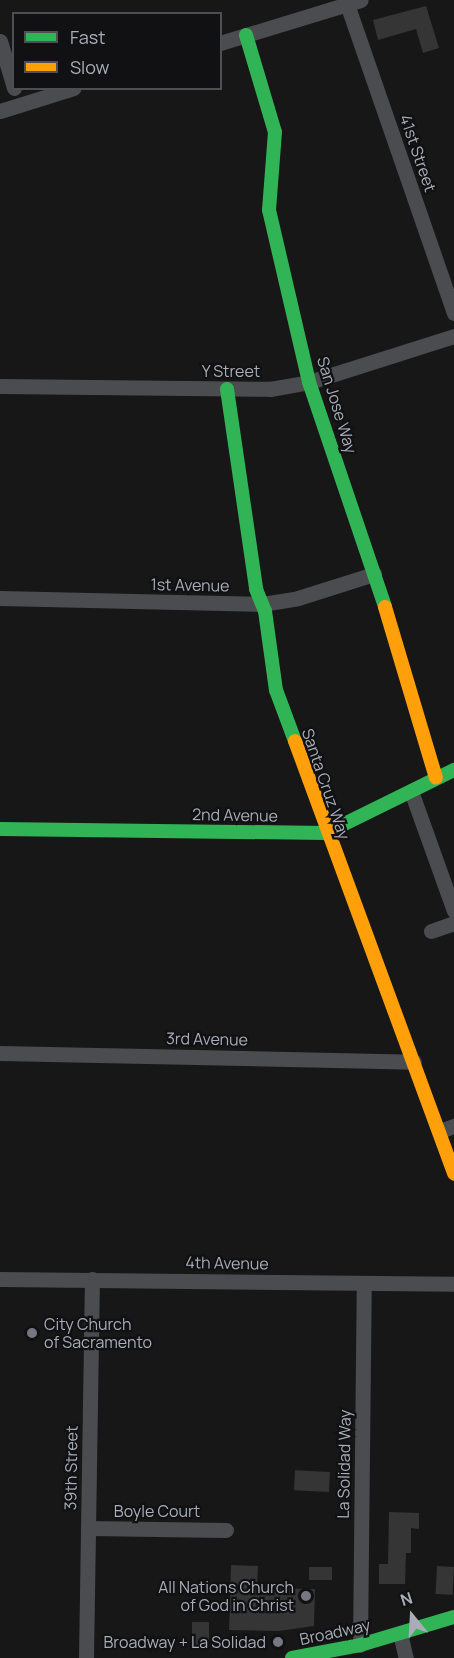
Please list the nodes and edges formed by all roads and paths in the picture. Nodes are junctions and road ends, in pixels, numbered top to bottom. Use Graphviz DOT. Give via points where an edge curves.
graph roads {
  1 [pos="354,2"];
  2 [pos="246,35"];
  3 [pos="0,41"];
  4 [pos="222,42"];
  5 [pos="12,81"];
  6 [pos="15,90"];
  7 [pos="68,90"];
  8 [pos="19,105"];
  9 [pos="0,111"];
  10 [pos="454,313"];
  11 [pos="454,336"];
  12 [pos="309,382"];
  13 [pos="0,386"];
  14 [pos="227,389"];
  15 [pos="374,574"];
  16 [pos="0,598"];
  17 [pos="262,604"];
  18 [pos="454,770"];
  19 [pos="436,778"];
  20 [pos="411,791"];
  21 [pos="0,829"];
  22 [pos="326,833"];
  23 [pos="454,911"];
  24 [pos="454,922"];
  25 [pos="431,932"];
  26 [pos="0,1053"];
  27 [pos="414,1062"];
  28 [pos="447,1129"];
  29 [pos="454,1174"];
  30 [pos="0,1279"];
  31 [pos="92,1279"];
  32 [pos="364,1283"];
  33 [pos="454,1284"];
  34 [pos="88,1528"];
  35 [pos="226,1530"];
  36 [pos="454,1617"];
  37 [pos="400,1633"];
  38 [pos="360,1645"];
  39 [pos="329,1655"];
  40 [pos="86,1658"];
  41 [pos="292,1658"];
  42 [pos="406,1658"];
  1 -- 2 [label="street"];
  1 -- 10 [label="street, 41st Street"];
  2 -- 4 [label="street"];
  2 -- 12 [label="street, San Jose Way" via="274,124 269,210"];
  3 -- 5 [label="street"];
  6 -- 8 [label="street"];
  7 -- 8 [label="street"];
  8 -- 9 [label="street"];
  11 -- 12 [label="street, Y Street"];
  12 -- 14 [label="street, Y Street" via="270,389"];
  12 -- 15 [label="street, San Jose Way"];
  13 -- 14 [label="street, Y Street"];
  14 -- 17 [label="street, Santa Cruz Way" via="256,589"];
  15 -- 17 [label="street, 1st Avenue" via="298,598"];
  15 -- 19 [label="street, San Jose Way"];
  16 -- 17 [label="street, 1st Avenue"];
  17 -- 22 [label="street, Santa Cruz Way" via="276,690"];
  18 -- 19 [label="street, 2nd Avenue"];
  19 -- 20 [label="street, 2nd Avenue"];
  20 -- 22 [label="street, 2nd Avenue"];
  20 -- 23 [label="street"];
  21 -- 22 [label="street, 2nd Avenue"];
  22 -- 27 [label="street, Santa Cruz Way"];
  24 -- 25 [label="street"];
  26 -- 27 [label="street, 3rd Avenue"];
  27 -- 28 [label="street, Santa Cruz Way"];
  28 -- 29 [label="street, Santa Cruz Way"];
  30 -- 31 [label="street, 4th Avenue"];
  31 -- 32 [label="street, 4th Avenue"];
  31 -- 34 [label="street, 39th Street"];
  32 -- 33 [label="street, 4th Avenue"];
  32 -- 38 [label="street, La Solidad Way"];
  34 -- 35 [label="street, Boyle Court"];
  34 -- 40 [label="street, 39th Street"];
  36 -- 37 [label="street, Broadway"];
  37 -- 38 [label="street, Broadway"];
  37 -- 42 [label="street"];
  38 -- 39 [label="street, Broadway"];
  39 -- 41 [label="street, Broadway"];
}
